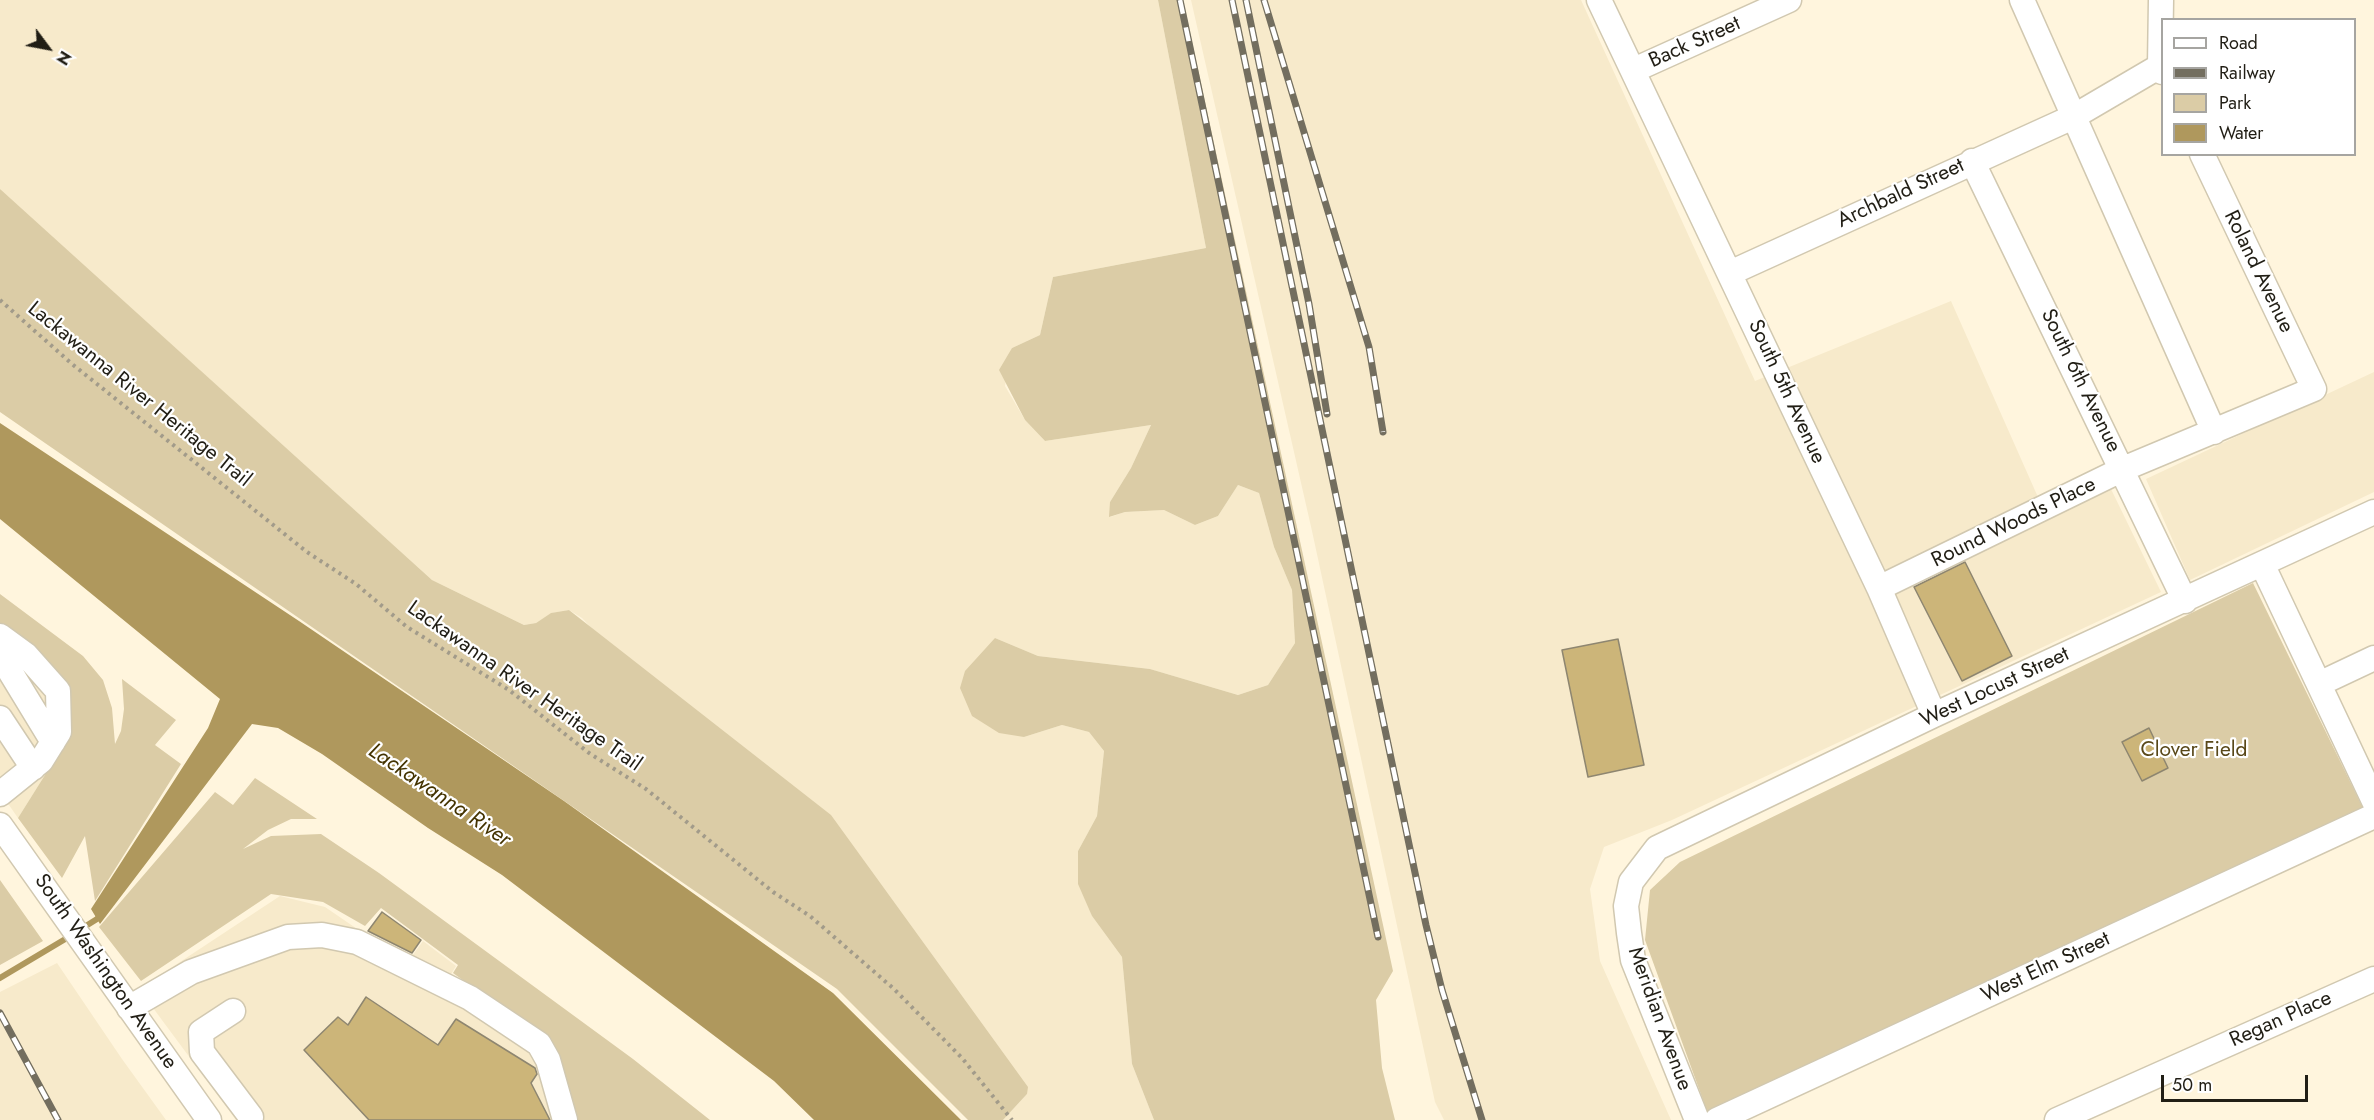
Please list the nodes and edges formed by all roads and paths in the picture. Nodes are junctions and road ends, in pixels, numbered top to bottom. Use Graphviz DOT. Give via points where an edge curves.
graph roads {
  1 [pos="1599,0"];
  2 [pos="1789,0"];
  3 [pos="2022,0"];
  4 [pos="2161,0"];
  5 [pos="2161,69"];
  6 [pos="1634,70"];
  7 [pos="2073,117"];
  8 [pos="2203,156"];
  9 [pos="1972,161"];
  10 [pos="1730,273"];
  11 [pos="0,300"];
  12 [pos="2314,389"];
  13 [pos="2214,432"];
  14 [pos="2123,469"];
  15 [pos="2374,512"];
  16 [pos="2262,564"];
  17 [pos="1879,588"];
  18 [pos="2185,601"];
  19 [pos="0,636"];
  20 [pos="0,655"];
  21 [pos="2374,658"];
  22 [pos="2319,684"];
  23 [pos="1934,716"];
  24 [pos="0,718"];
  25 [pos="53,742"];
  26 [pos="33,768"];
  27 [pos="0,794"];
  28 [pos="2374,801"];
  29 [pos="2374,816"];
  30 [pos="0,825"];
  31 [pos="1631,882"];
  32 [pos="2374,979"];
  33 [pos="129,1008"];
  34 [pos="233,1011"];
  35 [pos="252,1117"];
  36 [pos="209,1120"];
  37 [pos="565,1120"];
  38 [pos="1012,1120"];
  39 [pos="1697,1120"];
  40 [pos="1718,1120"];
  41 [pos="2057,1120"];
  1 -- 6 [label="street, South 5th Avenue"];
  2 -- 6 [label="street, Back Street"];
  3 -- 7 [label="street"];
  4 -- 5 [label="street"];
  5 -- 7 [label="street, Archbald Street"];
  6 -- 10 [label="street, South 5th Avenue"];
  7 -- 9 [label="street, Archbald Street"];
  7 -- 13 [label="street"];
  8 -- 12 [label="street, Roland Avenue"];
  9 -- 10 [label="street, Archbald Street"];
  9 -- 14 [label="street, South 6th Avenue"];
  10 -- 17 [label="street, South 5th Avenue"];
  11 -- 38 [label="path, Lackawanna River Heritage Trail" via="72,364 307,552 356,584 407,627 509,690 589,753 646,789 773,892 810,916 932,1027"];
  12 -- 13 [label="street, Round Woods Place"];
  13 -- 14 [label="street, Round Woods Place"];
  14 -- 17 [label="street, Round Woods Place"];
  14 -- 18 [label="street, South 6th Avenue"];
  15 -- 16 [label="street, West Locust Street"];
  16 -- 18 [label="street, West Locust Street"];
  16 -- 22 [label="street"];
  17 -- 23 [label="street, South 5th Avenue"];
  18 -- 23 [label="street, West Locust Street"];
  19 -- 25 [label="street" via="26,655 58,691 59,732"];
  20 -- 25 [label="street"];
  21 -- 22 [label="street"];
  22 -- 28 [label="street"];
  23 -- 31 [label="street, West Locust Street" via="1657,848"];
  24 -- 26 [label="street"];
  25 -- 26 [label="street"];
  26 -- 27 [label="street"];
  29 -- 40 [label="street, West Elm Street"];
  30 -- 33 [label="street, South Washington Avenue"];
  31 -- 39 [label="street, Meridian Avenue" via="1626,906 1633,960"];
  32 -- 41 [label="street, Regan Place"];
  33 -- 36 [label="street, South Washington Avenue"];
  33 -- 37 [label="street" via="190,972 288,937 322,935 357,942 470,998 539,1044 548,1060"];
  34 -- 35 [label="street" via="201,1032 202,1052"];
}
